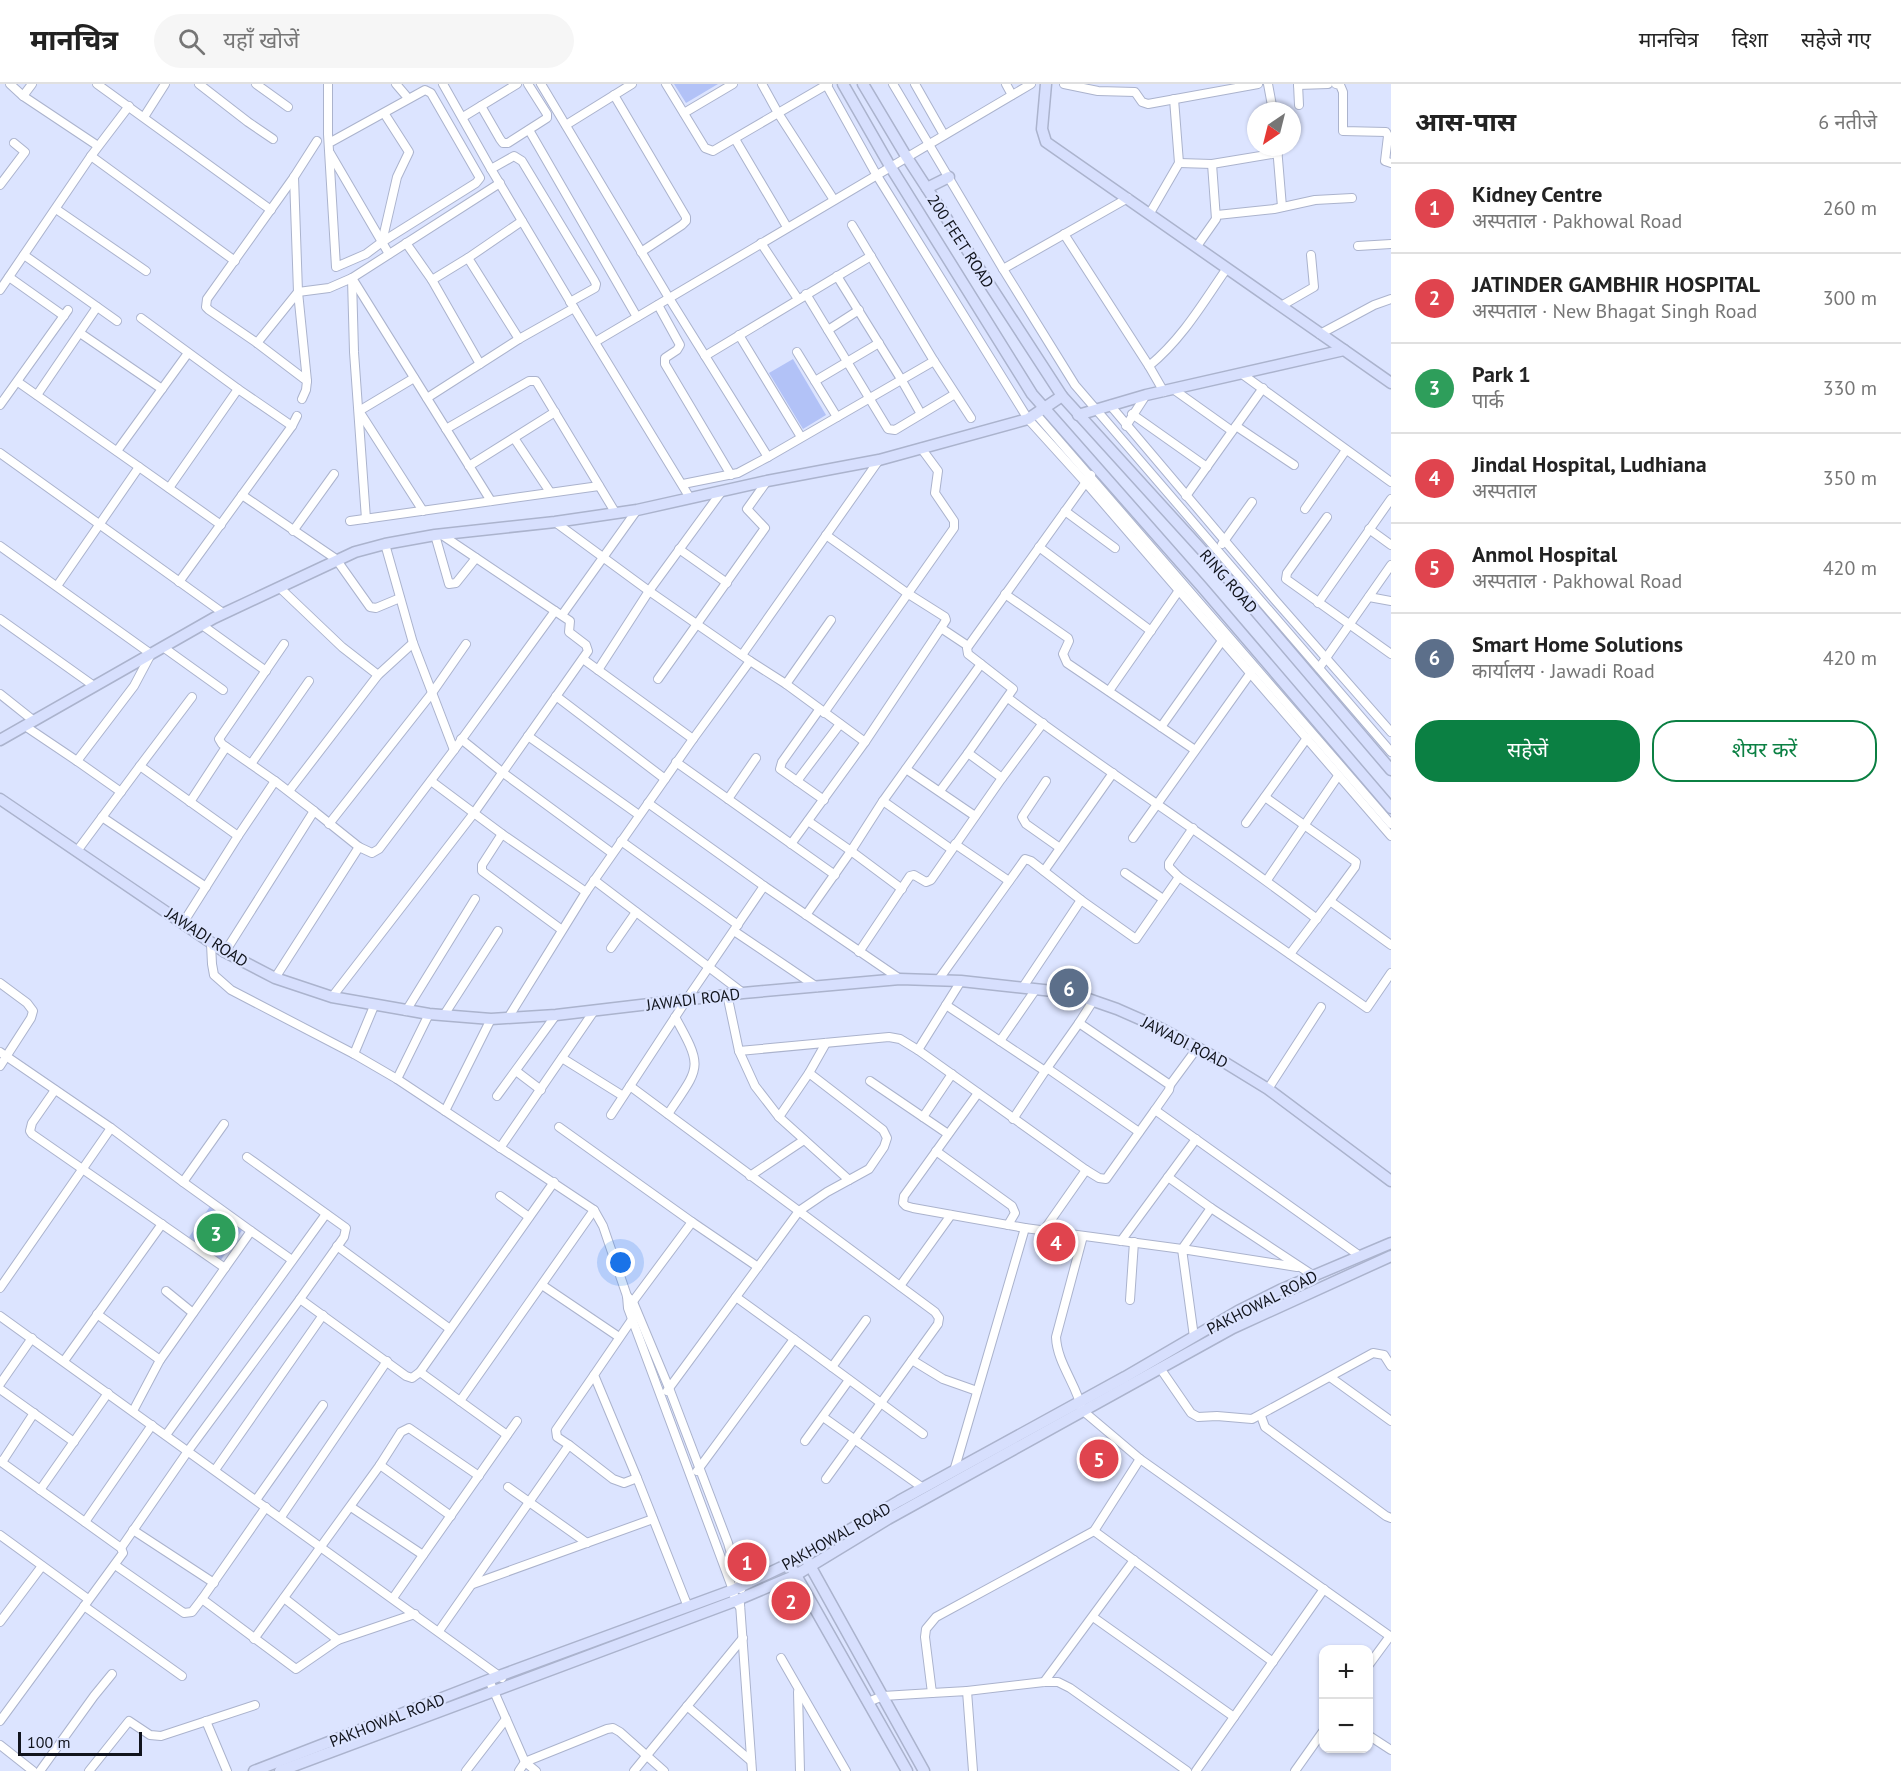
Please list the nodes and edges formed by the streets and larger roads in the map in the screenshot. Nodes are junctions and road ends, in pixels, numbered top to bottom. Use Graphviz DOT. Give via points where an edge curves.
graph roads {
  1 [pos="10,84"];
  2 [pos="32,84"];
  3 [pos="97,84"];
  4 [pos="165,84"];
  5 [pos="199,84"];
  6 [pos="256,84"];
  7 [pos="328,84"];
  8 [pos="397,84"];
  9 [pos="443,84"];
  10 [pos="517,84"];
  11 [pos="528,84"];
  12 [pos="541,84"];
  13 [pos="632,84"];
  14 [pos="666,84"];
  15 [pos="733,84"];
  16 [pos="762,84"];
  17 [pos="827,84"];
  18 [pos="843,84"];
  19 [pos="863,84"];
  20 [pos="893,84"];
  21 [pos="915,84"];
  22 [pos="1006,84"];
  23 [pos="1031,84"];
  24 [pos="1046,84"];
  25 [pos="1064,84"];
  26 [pos="1202,84"];
  27 [pos="1258,84"];
  28 [pos="1268,84"];
  29 [pos="1328,84"];
  30 [pos="1336,84"];
  31 [pos="1298,85"];
  32 [pos="426,87"];
  33 [pos="110,88"];
  34 [pos="1203,93"];
  35 [pos="614,95"];
  36 [pos="1012,95"];
  37 [pos="23,96"];
  38 [pos="408,98"];
  39 [pos="1174,99"];
  40 [pos="1271,102"];
  41 [pos="1299,102"];
  42 [pos="129,106"];
  43 [pos="481,106"];
  44 [pos="288,107"];
  45 [pos="384,113"];
  46 [pos="684,113"];
  47 [pos="778,113"];
  48 [pos="144,117"];
  49 [pos="463,117"];
  50 [pos="566,125"];
  51 [pos="529,130"];
  52 [pos="944,135"];
  53 [pos="273,139"];
  54 [pos="735,139"];
  55 [pos="317,141"];
  56 [pos="14,143"];
  57 [pos="929,144"];
  58 [pos="98,146"];
  59 [pos="329,148"];
  60 [pos="91,156"];
  61 [pos="906,156"];
  62 [pos="1250,156"];
  63 [pos="1278,156"];
  64 [pos="1179,163"];
  65 [pos="1391,163"];
  66 [pos="1212,164"];
  67 [pos="890,166"];
  68 [pos="491,169"];
  69 [pos="876,174"];
  70 [pos="294,177"];
  71 [pos="949,177"];
  72 [pos="500,183"];
  73 [pos="0,185"];
  74 [pos="927,188"];
  75 [pos="1128,198"];
  76 [pos="1352,198"];
  77 [pos="834,200"];
  78 [pos="1282,207"];
  79 [pos="56,209"];
  80 [pos="271,210"];
  81 [pos="1150,213"];
  82 [pos="1216,214"];
  83 [pos="522,221"];
  84 [pos="852,225"];
  85 [pos="787,227"];
  86 [pos="1064,234"];
  87 [pos="382,242"];
  88 [pos="406,243"];
  89 [pos="761,243"];
  90 [pos="1391,244"];
  91 [pos="1197,246"];
  92 [pos="1358,246"];
  93 [pos="641,252"];
  94 [pos="389,254"];
  95 [pos="24,255"];
  96 [pos="1311,255"];
  97 [pos="871,256"];
  98 [pos="468,258"];
  99 [pos="235,261"];
  100 [pos="1227,268"];
  101 [pos="1002,269"];
  102 [pos="146,271"];
  103 [pos="837,276"];
  104 [pos="9,277"];
  105 [pos="352,278"];
  106 [pos="432,280"];
  107 [pos="0,290"];
  108 [pos="298,292"];
  109 [pos="802,297"];
  110 [pos="669,298"];
  111 [pos="1391,299"];
  112 [pos="572,305"];
  113 [pos="658,305"];
  114 [pos="1281,306"];
  115 [pos="98,308"];
  116 [pos="859,310"];
  117 [pos="637,317"];
  118 [pos="141,318"];
  119 [pos="117,321"];
  120 [pos="828,330"];
  121 [pos="80,333"];
  122 [pos="1320,334"];
  123 [pos="739,335"];
  124 [pos="519,339"];
  125 [pos="595,342"];
  126 [pos="257,343"];
  127 [pos="879,343"];
  128 [pos="1344,350"];
  129 [pos="797,352"];
  130 [pos="188,353"];
  131 [pos="705,356"];
  132 [pos="934,360"];
  133 [pos="848,363"];
  134 [pos="480,364"];
  135 [pos="1149,366"];
  136 [pos="1242,374"];
  137 [pos="414,378"];
  138 [pos="901,379"];
  139 [pos="307,381"];
  140 [pos="815,381"];
  141 [pos="18,382"];
  142 [pos="1391,383"];
  143 [pos="1263,388"];
  144 [pos="162,389"];
  145 [pos="238,389"];
  146 [pos="1169,391"];
  147 [pos="955,394"];
  148 [pos="37,395"];
  149 [pos="1146,395"];
  150 [pos="1062,396"];
  151 [pos="870,397"];
  152 [pos="427,398"];
  153 [pos="302,399"];
  154 [pos="0,405"];
  155 [pos="1110,405"];
  156 [pos="1096,409"];
  157 [pos="359,411"];
  158 [pos="555,412"];
  159 [pos="921,414"];
  160 [pos="1036,414"];
  161 [pos="1132,414"];
  162 [pos="1078,415"];
  163 [pos="297,416"];
  164 [pos="837,417"];
  165 [pos="971,418"];
  166 [pos="292,426"];
  167 [pos="1126,426"];
  168 [pos="1234,428"];
  169 [pos="446,429"];
  170 [pos="801,437"];
  171 [pos="514,438"];
  172 [pos="921,448"];
  173 [pos="1346,450"];
  174 [pos="117,451"];
  175 [pos="0,453"];
  176 [pos="768,457"];
  177 [pos="879,460"];
  178 [pos="1294,465"];
  179 [pos="469,466"];
  180 [pos="139,467"];
  181 [pos="1207,467"];
  182 [pos="334,474"];
  183 [pos="731,475"];
  184 [pos="1091,475"];
  185 [pos="767,481"];
  186 [pos="1391,482"];
  187 [pos="1086,483"];
  188 [pos="683,484"];
  189 [pos="599,486"];
  190 [pos="169,488"];
  191 [pos="722,491"];
  192 [pos="550,492"];
  193 [pos="242,495"];
  194 [pos="1186,496"];
  195 [pos="690,498"];
  196 [pos="1391,499"];
  197 [pos="491,501"];
  198 [pos="1252,502"];
  199 [pos="1305,509"];
  200 [pos="638,510"];
  201 [pos="423,511"];
  202 [pos="1065,511"];
  203 [pos="615,512"];
  204 [pos="1327,517"];
  205 [pos="366,519"];
  206 [pos="350,522"];
  207 [pos="555,522"];
  208 [pos="99,525"];
  209 [pos="221,525"];
  210 [pos="1369,530"];
  211 [pos="293,531"];
  212 [pos="438,535"];
  213 [pos="826,535"];
  214 [pos="1224,540"];
  215 [pos="385,544"];
  216 [pos="1391,545"];
  217 [pos="0,546"];
  218 [pos="1039,547"];
  219 [pos="1115,548"];
  220 [pos="679,549"];
  221 [pos="1218,550"];
  222 [pos="604,557"];
  223 [pos="476,558"];
  224 [pos="336,559"];
  225 [pos="1391,565"];
  226 [pos="179,582"];
  227 [pos="727,583"];
  228 [pos="57,586"];
  229 [pos="1181,587"];
  230 [pos="280,588"];
  231 [pos="649,591"];
  232 [pos="907,593"];
  233 [pos="1005,594"];
  234 [pos="1369,597"];
  235 [pos="400,598"];
  236 [pos="1275,600"];
  237 [pos="1391,601"];
  238 [pos="1318,603"];
  239 [pos="1268,608"];
  240 [pos="223,613"];
  241 [pos="559,613"];
  242 [pos="0,619"];
  243 [pos="831,620"];
  244 [pos="202,625"];
  245 [pos="698,625"];
  246 [pos="1349,626"];
  247 [pos="941,628"];
  248 [pos="1151,631"];
  249 [pos="1225,638"];
  250 [pos="413,643"];
  251 [pos="284,644"];
  252 [pos="466,644"];
  253 [pos="968,646"];
  254 [pos="164,647"];
  255 [pos="151,654"];
  256 [pos="1391,654"];
  257 [pos="742,655"];
  258 [pos="1326,658"];
  259 [pos="583,659"];
  260 [pos="750,661"];
  261 [pos="981,664"];
  262 [pos="1319,668"];
  263 [pos="598,670"];
  264 [pos="1253,670"];
  265 [pos="266,671"];
  266 [pos="378,675"];
  267 [pos="658,678"];
  268 [pos="309,681"];
  269 [pos="786,684"];
  270 [pos="94,686"];
  271 [pos="223,690"];
  272 [pos="1109,691"];
  273 [pos="432,693"];
  274 [pos="0,694"];
  275 [pos="556,696"];
  276 [pos="192,697"];
  277 [pos="1008,698"];
  278 [pos="822,711"];
  279 [pos="30,723"];
  280 [pos="1043,723"];
  281 [pos="840,724"];
  282 [pos="1161,727"];
  283 [pos="1391,732"];
  284 [pos="528,736"];
  285 [pos="1307,738"];
  286 [pos="461,739"];
  287 [pos="693,739"];
  288 [pos="0,740"];
  289 [pos="865,742"];
  290 [pos="226,747"];
  291 [pos="454,750"];
  292 [pos="1195,750"];
  293 [pos="1391,752"];
  294 [pos="968,753"];
  295 [pos="756,759"];
  296 [pos="77,761"];
  297 [pos="676,762"];
  298 [pos="252,764"];
  299 [pos="140,766"];
  300 [pos="906,769"];
  301 [pos="1391,770"];
  302 [pos="502,772"];
  303 [pos="1113,773"];
  304 [pos="1338,776"];
  305 [pos="1002,778"];
  306 [pos="665,779"];
  307 [pos="275,781"];
  308 [pos="431,781"];
  309 [pos="798,781"];
  310 [pos="1046,781"];
  311 [pos="289,791"];
  312 [pos="940,791"];
  313 [pos="122,792"];
  314 [pos="1266,797"];
  315 [pos="0,799"];
  316 [pos="728,799"];
  317 [pos="824,800"];
  318 [pos="883,801"];
  319 [pos="190,802"];
  320 [pos="648,803"];
  321 [pos="1157,805"];
  322 [pos="1391,808"];
  323 [pos="314,811"];
  324 [pos="474,813"];
  325 [pos="639,815"];
  326 [pos="975,816"];
  327 [pos="102,817"];
  328 [pos="808,821"];
  329 [pos="1246,823"];
  330 [pos="329,824"];
  331 [pos="1391,824"];
  332 [pos="1304,825"];
  333 [pos="1193,828"];
  334 [pos="502,834"];
  335 [pos="1391,836"];
  336 [pos="238,837"];
  337 [pos="1133,838"];
  338 [pos="621,841"];
  339 [pos="791,844"];
  340 [pos="953,846"];
  341 [pos="359,847"];
  342 [pos="1060,848"];
  343 [pos="77,850"];
  344 [pos="851,851"];
  345 [pos="612,853"];
  346 [pos="1044,871"];
  347 [pos="1125,873"];
  348 [pos="835,875"];
  349 [pos="1179,877"];
  350 [pos="594,880"];
  351 [pos="1267,880"];
  352 [pos="1009,881"];
  353 [pos="764,886"];
  354 [pos="206,887"];
  355 [pos="902,889"];
  356 [pos="586,892"];
  357 [pos="475,899"];
  358 [pos="1163,899"];
  359 [pos="1081,900"];
  360 [pos="1330,901"];
  361 [pos="636,912"];
  362 [pos="806,915"];
  363 [pos="1317,919"];
  364 [pos="183,923"];
  365 [pos="736,928"];
  366 [pos="562,930"];
  367 [pos="498,931"];
  368 [pos="211,944"];
  369 [pos="1391,945"];
  370 [pos="611,948"];
  371 [pos="225,952"];
  372 [pos="859,952"];
  373 [pos="1290,954"];
  374 [pos="709,967"];
  375 [pos="1391,973"];
  376 [pos="275,978"];
  377 [pos="900,979"];
  378 [pos="939,979"];
  379 [pos="961,981"];
  380 [pos="0,983"];
  381 [pos="817,987"];
  382 [pos="1023,987"];
  383 [pos="1036,989"];
  384 [pos="743,993"];
  385 [pos="727,994"];
  386 [pos="332,997"];
  387 [pos="687,999"];
  388 [pos="1093,1000"];
  389 [pos="946,1005"];
  390 [pos="374,1006"];
  391 [pos="1321,1007"];
  392 [pos="406,1011"];
  393 [pos="594,1011"];
  394 [pos="429,1014"];
  395 [pos="556,1015"];
  396 [pos="444,1016"];
  397 [pos="675,1017"];
  398 [pos="508,1018"];
  399 [pos="490,1019"];
  400 [pos="1079,1023"];
  401 [pos="1000,1041"];
  402 [pos="826,1043"];
  403 [pos="1198,1047"];
  404 [pos="918,1050"];
  405 [pos="739,1051"];
  406 [pos="3,1054"];
  407 [pos="354,1054"];
  408 [pos="562,1058"];
  409 [pos="0,1066"];
  410 [pos="1046,1070"];
  411 [pos="516,1071"];
  412 [pos="810,1073"];
  413 [pos="951,1074"];
  414 [pos="397,1079"];
  415 [pos="870,1081"];
  416 [pos="1170,1085"];
  417 [pos="630,1086"];
  418 [pos="1268,1089"];
  419 [pos="55,1090"];
  420 [pos="541,1090"];
  421 [pos="978,1093"];
  422 [pos="497,1096"];
  423 [pos="623,1096"];
  424 [pos="1155,1110"];
  425 [pos="445,1111"];
  426 [pos="668,1114"];
  427 [pos="611,1115"];
  428 [pos="779,1117"];
  429 [pos="923,1117"];
  430 [pos="1013,1119"];
  431 [pos="224,1124"];
  432 [pos="559,1127"];
  433 [pos="111,1128"];
  434 [pos="1139,1132"];
  435 [pos="948,1134"];
  436 [pos="1196,1139"];
  437 [pos="804,1140"];
  438 [pos="500,1148"];
  439 [pos="936,1151"];
  440 [pos="247,1157"];
  441 [pos="83,1168"];
  442 [pos="1086,1170"];
  443 [pos="750,1176"];
  444 [pos="1168,1177"];
  445 [pos="849,1180"];
  446 [pos="1391,1181"];
  447 [pos="183,1182"];
  448 [pos="554,1182"];
  449 [pos="500,1196"];
  450 [pos="1210,1208"];
  451 [pos="594,1210"];
  452 [pos="799,1211"];
  453 [pos="326,1214"];
  454 [pos="951,1215"];
  455 [pos="529,1217"];
  456 [pos="692,1222"];
  457 [pos="162,1224"];
  458 [pos="1008,1225"];
  459 [pos="1025,1228"];
  460 [pos="1044,1230"];
  461 [pos="251,1231"];
  462 [pos="1083,1236"];
  463 [pos="1121,1241"];
  464 [pos="1134,1242"];
  465 [pos="1391,1243"];
  466 [pos="337,1246"];
  467 [pos="1182,1249"];
  468 [pos="1360,1256"];
  469 [pos="1391,1256"];
  470 [pos="292,1260"];
  471 [pos="758,1267"];
  472 [pos="1300,1267"];
  473 [pos="225,1268"];
  474 [pos="1314,1276"];
  475 [pos="542,1285"];
  476 [pos="900,1286"];
  477 [pos="0,1288"];
  478 [pos="166,1292"];
  479 [pos="736,1297"];
  480 [pos="300,1299"];
  481 [pos="1130,1300"];
  482 [pos="631,1305"];
  483 [pos="193,1313"];
  484 [pos="97,1314"];
  485 [pos="323,1315"];
  486 [pos="635,1315"];
  487 [pos="0,1316"];
  488 [pos="866,1320"];
  489 [pos="450,1329"];
  490 [pos="619,1337"];
  491 [pos="1194,1337"];
  492 [pos="32,1338"];
  493 [pos="794,1339"];
  494 [pos="160,1360"];
  495 [pos="912,1360"];
  496 [pos="64,1361"];
  497 [pos="387,1361"];
  498 [pos="1391,1366"];
  499 [pos="832,1367"];
  500 [pos="1160,1368"];
  501 [pos="420,1372"];
  502 [pos="594,1375"];
  503 [pos="1330,1377"];
  504 [pos="849,1380"];
  505 [pos="0,1384"];
  506 [pos="669,1388"];
  507 [pos="0,1389"];
  508 [pos="977,1391"];
  509 [pos="108,1393"];
  510 [pos="661,1398"];
  511 [pos="460,1401"];
  512 [pos="881,1404"];
  513 [pos="323,1405"];
  514 [pos="1082,1406"];
  515 [pos="133,1412"];
  516 [pos="34,1413"];
  517 [pos="1261,1416"];
  518 [pos="823,1417"];
  519 [pos="517,1421"];
  520 [pos="1391,1421"];
  521 [pos="152,1425"];
  522 [pos="923,1434"];
  523 [pos="165,1435"];
  524 [pos="507,1435"];
  525 [pos="856,1439"];
  526 [pos="805,1441"];
  527 [pos="74,1442"];
  528 [pos="569,1445"];
  529 [pos="188,1451"];
  530 [pos="1140,1459"];
  531 [pos="1,1462"];
  532 [pos="380,1465"];
  533 [pos="699,1468"];
  534 [pos="215,1470"];
  535 [pos="954,1471"];
  536 [pos="479,1476"];
  537 [pos="692,1477"];
  538 [pos="637,1478"];
  539 [pos="826,1479"];
  540 [pos="508,1487"];
  541 [pos="923,1488"];
  542 [pos="40,1490"];
  543 [pos="256,1500"];
  544 [pos="529,1502"];
  545 [pos="267,1507"];
  546 [pos="351,1507"];
  547 [pos="451,1516"];
  548 [pos="281,1518"];
  549 [pos="1391,1518"];
  550 [pos="653,1519"];
  551 [pos="85,1522"];
  552 [pos="133,1530"];
  553 [pos="1094,1531"];
  554 [pos="0,1535"];
  555 [pos="587,1543"];
  556 [pos="321,1546"];
  557 [pos="121,1548"];
  558 [pos="423,1555"];
  559 [pos="1134,1560"];
  560 [pos="807,1561"];
  561 [pos="789,1564"];
  562 [pos="115,1565"];
  563 [pos="42,1566"];
  564 [pos="796,1575"];
  565 [pos="214,1582"];
  566 [pos="471,1585"];
  567 [pos="1324,1589"];
  568 [pos="738,1597"];
  569 [pos="284,1598"];
  570 [pos="393,1598"];
  571 [pos="202,1599"];
  572 [pos="86,1602"];
  573 [pos="688,1607"];
  574 [pos="415,1614"];
  575 [pos="1093,1617"];
  576 [pos="0,1622"];
  577 [pos="439,1631"];
  578 [pos="1390,1637"];
  579 [pos="743,1638"];
  580 [pos="254,1639"];
  581 [pos="338,1640"];
  582 [pos="781,1658"];
  583 [pos="1373,1659"];
  584 [pos="1273,1662"];
  585 [pos="112,1674"];
  586 [pos="182,1676"];
  587 [pos="494,1678"];
  588 [pos="1044,1682"];
  589 [pos="510,1686"];
  590 [pos="798,1690"];
  591 [pos="967,1691"];
  592 [pos="495,1692"];
  593 [pos="932,1693"];
  594 [pos="883,1696"];
  595 [pos="868,1702"];
  596 [pos="255,1705"];
  597 [pos="687,1706"];
  598 [pos="1234,1717"];
  599 [pos="506,1719"];
  600 [pos="0,1720"];
  601 [pos="206,1721"];
  602 [pos="1319,1736"];
  603 [pos="1373,1738"];
  604 [pos="0,1745"];
  605 [pos="1391,1750"];
  606 [pos="647,1754"];
  607 [pos="751,1761"];
  608 [pos="525,1762"];
  609 [pos="33,1771"];
  610 [pos="40,1771"];
  611 [pos="89,1771"];
  612 [pos="227,1771"];
  613 [pos="254,1771"];
  614 [pos="280,1771"];
  615 [pos="466,1771"];
  616 [pos="519,1771"];
  617 [pos="536,1771"];
  618 [pos="634,1771"];
  619 [pos="664,1771"];
  620 [pos="752,1771"];
  621 [pos="800,1771"];
  622 [pos="846,1771"];
  623 [pos="907,1771"];
  624 [pos="924,1771"];
  625 [pos="973,1771"];
  626 [pos="1187,1771"];
  627 [pos="1196,1771"];
  628 [pos="1295,1771"];
  1 -- 37 [label="street"];
  2 -- 37 [label="street"];
  3 -- 33 [label="street"];
  4 -- 48 [label="street"];
  5 -- 53 [label="street"];
  6 -- 44 [label="street"];
  7 -- 59 [label="street"];
  8 -- 38 [label="street"];
  9 -- 49 [label="street"];
  10 -- 43 [label="street"];
  11 -- 51 [label="street" via="547,114 546,120"];
  12 -- 50 [label="street"];
  13 -- 35 [label="street"];
  14 -- 46 [label="street"];
  15 -- 46 [label="street"];
  16 -- 47 [label="street"];
  17 -- 47 [label="street"];
  17 -- 69 [label="street"];
  18 -- 67 [label="street"];
  19 -- 61 [label="street, 200 FEET ROAD"];
  20 -- 57 [label="street"];
  21 -- 52 [label="street"];
  22 -- 36 [label="street"];
  23 -- 36 [label="street"];
  24 -- 75 [label="street" via="1042,129 1046,142"];
  25 -- 39 [label="street" via="1098,91 1135,92 1144,103"];
  26 -- 34 [label="street"];
  27 -- 34 [label="street"];
  28 -- 40 [label="street"];
  29 -- 31 [label="street"];
  30 -- 65 [label="street" via="1343,92 1343,131 1386,132 1385,161"];
  31 -- 41 [label="street"];
  32 -- 38 [label="street"];
  32 -- 87 [label="street" via="480,178"];
  33 -- 42 [label="street"];
  34 -- 39 [label="street"];
  35 -- 50 [label="street"];
  35 -- 93 [label="street" via="686,217 682,225"];
  36 -- 52 [label="street"];
  37 -- 58 [label="street"];
  38 -- 45 [label="street"];
  39 -- 64 [label="street"];
  42 -- 48 [label="street"];
  42 -- 58 [label="street"];
  43 -- 49 [label="street"];
  43 -- 51 [label="street" via="503,143"];
  45 -- 59 [label="street"];
  45 -- 87 [label="street" via="409,152 399,173"];
  46 -- 54 [label="street" via="710,151"];
  47 -- 54 [label="street"];
  47 -- 77 [label="street"];
  48 -- 80 [label="street"];
  49 -- 68 [label="street"];
  50 -- 93 [label="street"];
  51 -- 117 [label="street"];
  52 -- 57 [label="street"];
  54 -- 85 [label="street"];
  55 -- 70 [label="street"];
  56 -- 73 [label="street" via="25,152"];
  57 -- 61 [label="street"];
  57 -- 71 [label="street"];
  58 -- 60 [label="street"];
  59 -- 87 [label="street"];
  59 -- 87 [label="street" via="336,267"];
  60 -- 79 [label="street"];
  60 -- 99 [label="street"];
  61 -- 67 [label="street"];
  61 -- 74 [label="street, 200 FEET ROAD"];
  62 -- 66 [label="street"];
  63 -- 78 [label="street"];
  64 -- 66 [label="street"];
  64 -- 81 [label="street"];
  66 -- 82 [label="street"];
  67 -- 69 [label="street"];
  67 -- 160 [label="street" via="1023,382"];
  68 -- 72 [label="street"];
  68 -- 112 [label="street" via="514,156 522,161 594,280 595,288"];
  69 -- 77 [label="street"];
  69 -- 160 [label="street"];
  70 -- 80 [label="street"];
  70 -- 108 [label="street"];
  71 -- 74 [label="street"];
  71 -- 101 [label="street"];
  72 -- 83 [label="street"];
  72 -- 88 [label="street"];
  74 -- 150 [label="street, 200 FEET ROAD"];
  75 -- 81 [label="street"];
  75 -- 86 [label="street"];
  76 -- 78 [label="street"];
  77 -- 85 [label="street"];
  78 -- 82 [label="street"];
  79 -- 95 [label="street"];
  79 -- 102 [label="street"];
  80 -- 99 [label="street"];
  81 -- 91 [label="street"];
  82 -- 91 [label="street" via="1214,224"];
  83 -- 98 [label="street"];
  83 -- 112 [label="street"];
  84 -- 97 [label="street"];
  85 -- 89 [label="street"];
  86 -- 101 [label="street"];
  86 -- 135 [label="street"];
  87 -- 94 [label="street"];
  88 -- 94 [label="street"];
  88 -- 106 [label="street"];
  89 -- 109 [label="street"];
  89 -- 110 [label="street"];
  90 -- 92 [label="street"];
  91 -- 100 [label="street"];
  93 -- 110 [label="street"];
  94 -- 105 [label="street"];
  95 -- 104 [label="street"];
  95 -- 115 [label="street"];
  96 -- 114 [label="street" via="1314,287"];
  97 -- 103 [label="street"];
  97 -- 132 [label="street"];
  98 -- 106 [label="street"];
  98 -- 124 [label="street"];
  99 -- 126 [label="street" via="207,299 206,307"];
  100 -- 114 [label="street"];
  100 -- 135 [label="street" via="1179,337"];
  101 -- 156 [label="street" via="1075,385"];
  103 -- 109 [label="street"];
  103 -- 116 [label="street"];
  104 -- 107 [label="street"];
  104 -- 141 [label="street" via="66,313"];
  105 -- 108 [label="street" via="329,288"];
  105 -- 137 [label="street"];
  105 -- 157 [label="street"];
  106 -- 134 [label="street"];
  108 -- 126 [label="street"];
  108 -- 139 [label="street"];
  109 -- 120 [label="street"];
  109 -- 123 [label="street"];
  110 -- 113 [label="street"];
  110 -- 131 [label="street"];
  111 -- 122 [label="street"];
  112 -- 124 [label="street"];
  112 -- 125 [label="street"];
  113 -- 117 [label="street"];
  113 -- 183 [label="street" via="680,345 665,358 665,364"];
  114 -- 122 [label="street"];
  115 -- 119 [label="street"];
  115 -- 121 [label="street"];
  116 -- 120 [label="street"];
  116 -- 127 [label="street"];
  117 -- 125 [label="street"];
  118 -- 130 [label="street"];
  120 -- 133 [label="street"];
  121 -- 144 [label="street"];
  121 -- 148 [label="street"];
  122 -- 128 [label="street"];
  123 -- 131 [label="street"];
  123 -- 170 [label="street"];
  124 -- 134 [label="street"];
  125 -- 188 [label="street"];
  126 -- 139 [label="street"];
  127 -- 133 [label="street"];
  127 -- 138 [label="street"];
  128 -- 136 [label="street"];
  128 -- 142 [label="street"];
  129 -- 140 [label="street"];
  130 -- 144 [label="street"];
  130 -- 145 [label="street"];
  131 -- 176 [label="street"];
  132 -- 138 [label="street"];
  132 -- 147 [label="street"];
  133 -- 140 [label="street"];
  133 -- 151 [label="street"];
  134 -- 152 [label="street"];
  135 -- 146 [label="street"];
  136 -- 143 [label="street"];
  136 -- 146 [label="street"];
  137 -- 152 [label="street"];
  137 -- 157 [label="street"];
  138 -- 151 [label="street"];
  138 -- 159 [label="street"];
  139 -- 153 [label="street"];
  140 -- 164 [label="street"];
  141 -- 148 [label="street"];
  141 -- 154 [label="street"];
  143 -- 168 [label="street"];
  143 -- 173 [label="street"];
  144 -- 174 [label="street"];
  145 -- 166 [label="street"];
  145 -- 190 [label="street"];
  146 -- 149 [label="street"];
  146 -- 168 [label="street"];
  147 -- 159 [label="street"];
  147 -- 165 [label="street"];
  148 -- 174 [label="street"];
  149 -- 155 [label="street"];
  149 -- 161 [label="street"];
  150 -- 160 [label="street"];
  150 -- 162 [label="street, RING ROAD"];
  151 -- 159 [label="street" via="891,431"];
  151 -- 164 [label="street"];
  152 -- 169 [label="street"];
  155 -- 156 [label="street"];
  155 -- 167 [label="street"];
  156 -- 162 [label="street"];
  156 -- 221 [label="street"];
  157 -- 201 [label="street"];
  157 -- 205 [label="street"];
  158 -- 169 [label="street" via="539,384 532,380"];
  158 -- 171 [label="street"];
  158 -- 189 [label="street"];
  160 -- 172 [label="street"];
  160 -- 184 [label="street"];
  160 -- 187 [label="street"];
  160 -- 322 [label="street" via="1202,587"];
  161 -- 167 [label="street"];
  161 -- 181 [label="street"];
  162 -- 301 [label="street, RING ROAD" via="1230,581"];
  163 -- 166 [label="street"];
  164 -- 170 [label="street"];
  166 -- 193 [label="street"];
  167 -- 194 [label="street"];
  168 -- 178 [label="street"];
  168 -- 181 [label="street"];
  169 -- 179 [label="street"];
  170 -- 176 [label="street"];
  171 -- 179 [label="street"];
  171 -- 192 [label="street"];
  172 -- 177 [label="street"];
  172 -- 232 [label="street" via="938,471 937,497 955,525"];
  173 -- 186 [label="street"];
  173 -- 199 [label="street"];
  174 -- 180 [label="street"];
  175 -- 208 [label="street"];
  176 -- 183 [label="street"];
  177 -- 185 [label="street"];
  177 -- 213 [label="street"];
  179 -- 197 [label="street"];
  180 -- 190 [label="street"];
  180 -- 208 [label="street"];
  181 -- 194 [label="street"];
  182 -- 211 [label="street"];
  183 -- 188 [label="street"];
  184 -- 187 [label="street"];
  184 -- 229 [label="street"];
  185 -- 191 [label="street"];
  185 -- 227 [label="street" via="747,509 765,528"];
  187 -- 202 [label="street"];
  187 -- 229 [label="street"];
  188 -- 195 [label="street"];
  189 -- 192 [label="street"];
  189 -- 203 [label="street"];
  190 -- 209 [label="street"];
  191 -- 195 [label="street"];
  191 -- 220 [label="street"];
  192 -- 197 [label="street"];
  193 -- 209 [label="street"];
  193 -- 211 [label="street"];
  194 -- 214 [label="street"];
  195 -- 200 [label="street"];
  196 -- 210 [label="street"];
  197 -- 201 [label="street"];
  198 -- 214 [label="street"];
  200 -- 203 [label="street"];
  200 -- 222 [label="street"];
  201 -- 205 [label="street"];
  202 -- 218 [label="street"];
  202 -- 219 [label="street"];
  203 -- 207 [label="street"];
  204 -- 238 [label="street" via="1285,576"];
  205 -- 206 [label="street"];
  207 -- 212 [label="street"];
  207 -- 222 [label="street"];
  208 -- 226 [label="street"];
  208 -- 228 [label="street"];
  209 -- 226 [label="street"];
  210 -- 216 [label="street"];
  210 -- 238 [label="street"];
  211 -- 224 [label="street"];
  212 -- 215 [label="street"];
  212 -- 223 [label="street"];
  212 -- 223 [label="street" via="449,584 456,583"];
  213 -- 232 [label="street"];
  213 -- 257 [label="street"];
  214 -- 221 [label="street"];
  214 -- 236 [label="street"];
  215 -- 224 [label="street"];
  215 -- 235 [label="street"];
  217 -- 228 [label="street"];
  218 -- 233 [label="street"];
  218 -- 248 [label="street"];
  220 -- 227 [label="street"];
  220 -- 231 [label="street"];
  221 -- 239 [label="street"];
  222 -- 231 [label="street"];
  222 -- 241 [label="street"];
  223 -- 241 [label="street"];
  224 -- 230 [label="street"];
  224 -- 235 [label="street" via="370,607"];
  225 -- 234 [label="street"];
  226 -- 240 [label="street"];
  227 -- 245 [label="street"];
  228 -- 255 [label="street"];
  229 -- 248 [label="street"];
  229 -- 249 [label="street"];
  230 -- 240 [label="street"];
  230 -- 266 [label="street"];
  231 -- 245 [label="street"];
  231 -- 263 [label="street"];
  232 -- 247 [label="street" via="945,617"];
  232 -- 278 [label="street"];
  233 -- 253 [label="street"];
  233 -- 272 [label="street" via="1068,638 1065,660"];
  234 -- 237 [label="street"];
  234 -- 246 [label="street"];
  235 -- 250 [label="street"];
  236 -- 239 [label="street"];
  236 -- 258 [label="street"];
  238 -- 246 [label="street"];
  239 -- 262 [label="street"];
  240 -- 244 [label="street"];
  241 -- 259 [label="street" via="570,621 568,632 587,647"];
  241 -- 286 [label="street"];
  242 -- 270 [label="street"];
  243 -- 269 [label="street"];
  244 -- 254 [label="street"];
  244 -- 265 [label="street"];
  245 -- 257 [label="street"];
  245 -- 267 [label="street"];
  246 -- 256 [label="street"];
  246 -- 258 [label="street"];
  247 -- 253 [label="street"];
  247 -- 289 [label="street"];
  248 -- 272 [label="street"];
  249 -- 264 [label="street"];
  249 -- 282 [label="street"];
  250 -- 266 [label="street"];
  250 -- 273 [label="street"];
  251 -- 265 [label="street"];
  252 -- 273 [label="street"];
  253 -- 261 [label="street" via="968,654"];
  254 -- 255 [label="street"];
  254 -- 271 [label="street"];
  255 -- 270 [label="street"];
  255 -- 296 [label="street" via="134,686"];
  257 -- 260 [label="street"];
  258 -- 262 [label="street"];
  258 -- 283 [label="street"];
  259 -- 263 [label="street"];
  259 -- 275 [label="street"];
  260 -- 269 [label="street"];
  260 -- 287 [label="street"];
  261 -- 277 [label="street" via="1011,686"];
  261 -- 300 [label="street"];
  262 -- 293 [label="street"];
  263 -- 287 [label="street"];
  264 -- 285 [label="street"];
  264 -- 292 [label="street"];
  264 -- 331 [label="street"];
  265 -- 290 [label="street" via="220,736"];
  266 -- 311 [label="street"];
  268 -- 298 [label="street"];
  269 -- 278 [label="street"];
  270 -- 279 [label="street"];
  272 -- 282 [label="street"];
  273 -- 291 [label="street"];
  273 -- 330 [label="street"];
  274 -- 279 [label="street"];
  275 -- 284 [label="street"];
  275 -- 306 [label="street"];
  276 -- 299 [label="street"];
  277 -- 280 [label="street"];
  277 -- 294 [label="street"];
  278 -- 281 [label="street"];
  278 -- 309 [label="street" via="780,765"];
  279 -- 288 [label="street"];
  279 -- 296 [label="street"];
  280 -- 303 [label="street"];
  280 -- 305 [label="street"];
  281 -- 289 [label="street"];
  281 -- 309 [label="street"];
  282 -- 292 [label="street"];
  284 -- 302 [label="street"];
  284 -- 325 [label="street"];
  285 -- 304 [label="street"];
  285 -- 314 [label="street"];
  286 -- 291 [label="street"];
  286 -- 302 [label="street"];
  287 -- 297 [label="street"];
  289 -- 317 [label="street"];
  290 -- 298 [label="street"];
  290 -- 319 [label="street"];
  291 -- 308 [label="street"];
  292 -- 321 [label="street"];
  294 -- 305 [label="street"];
  294 -- 312 [label="street"];
  295 -- 316 [label="street"];
  296 -- 313 [label="street"];
  297 -- 306 [label="street"];
  297 -- 316 [label="street"];
  298 -- 307 [label="street"];
  299 -- 313 [label="street"];
  299 -- 319 [label="street"];
  300 -- 312 [label="street"];
  300 -- 318 [label="street"];
  302 -- 324 [label="street"];
  302 -- 345 [label="street"];
  303 -- 321 [label="street"];
  303 -- 342 [label="street"];
  304 -- 332 [label="street"];
  304 -- 335 [label="street"];
  305 -- 326 [label="street"];
  306 -- 320 [label="street"];
  307 -- 311 [label="street"];
  307 -- 336 [label="street"];
  308 -- 324 [label="street"];
  308 -- 341 [label="street" via="375,853"];
  309 -- 317 [label="street"];
  310 -- 342 [label="street" via="1022,817"];
  311 -- 323 [label="street"];
  312 -- 326 [label="street"];
  313 -- 327 [label="street"];
  314 -- 329 [label="street"];
  314 -- 332 [label="street"];
  315 -- 343 [label="street, JAWADI ROAD"];
  316 -- 339 [label="street"];
  317 -- 328 [label="street"];
  318 -- 340 [label="street"];
  318 -- 344 [label="street"];
  319 -- 336 [label="street"];
  320 -- 325 [label="street"];
  320 -- 353 [label="street"];
  321 -- 333 [label="street"];
  321 -- 337 [label="street"];
  323 -- 330 [label="street"];
  323 -- 371 [label="street"];
  324 -- 334 [label="street"];
  324 -- 386 [label="street"];
  325 -- 338 [label="street"];
  326 -- 340 [label="street"];
  327 -- 343 [label="street"];
  327 -- 354 [label="street"];
  328 -- 339 [label="street"];
  328 -- 344 [label="street"];
  330 -- 341 [label="street"];
  332 -- 351 [label="street"];
  332 -- 360 [label="street" via="1356,862"];
  333 -- 349 [label="street" via="1169,863"];
  333 -- 351 [label="street"];
  334 -- 356 [label="street"];
  334 -- 366 [label="street" via="482,865 482,872"];
  336 -- 354 [label="street"];
  338 -- 345 [label="street"];
  338 -- 365 [label="street"];
  339 -- 348 [label="street"];
  340 -- 352 [label="street"];
  340 -- 355 [label="street" via="929,882 912,874"];
  341 -- 376 [label="street"];
  342 -- 346 [label="street"];
  343 -- 364 [label="street, JAWADI ROAD"];
  344 -- 348 [label="street"];
  344 -- 355 [label="street"];
  345 -- 350 [label="street"];
  346 -- 352 [label="street" via="1025,859"];
  346 -- 359 [label="street"];
  347 -- 358 [label="street"];
  348 -- 362 [label="street"];
  349 -- 358 [label="street"];
  349 -- 373 [label="street"];
  350 -- 356 [label="street"];
  350 -- 361 [label="street"];
  351 -- 363 [label="street"];
  352 -- 378 [label="street"];
  353 -- 362 [label="street"];
  353 -- 365 [label="street"];
  354 -- 364 [label="street"];
  355 -- 372 [label="street"];
  356 -- 366 [label="street"];
  357 -- 392 [label="street"];
  358 -- 359 [label="street" via="1136,939"];
  359 -- 382 [label="street"];
  360 -- 363 [label="street"];
  360 -- 369 [label="street"];
  361 -- 370 [label="street"];
  361 -- 374 [label="street"];
  362 -- 372 [label="street"];
  363 -- 373 [label="street"];
  364 -- 368 [label="street, JAWADI ROAD"];
  365 -- 374 [label="street"];
  365 -- 381 [label="street"];
  366 -- 398 [label="street"];
  367 -- 396 [label="street"];
  368 -- 371 [label="street, JAWADI ROAD"];
  368 -- 407 [label="street" via="213,971 222,984"];
  371 -- 376 [label="street, JAWADI ROAD"];
  372 -- 377 [label="street"];
  373 -- 375 [label="street" via="1367,1008"];
  374 -- 384 [label="street"];
  374 -- 387 [label="street"];
  376 -- 386 [label="street, JAWADI ROAD"];
  377 -- 378 [label="street, JAWADI ROAD"];
  377 -- 381 [label="street, JAWADI ROAD"];
  378 -- 379 [label="street, JAWADI ROAD"];
  379 -- 382 [label="street, JAWADI ROAD"];
  379 -- 389 [label="street"];
  380 -- 406 [label="street" via="33,1011 32,1018"];
  381 -- 384 [label="street, JAWADI ROAD"];
  382 -- 383 [label="street, JAWADI ROAD"];
  383 -- 388 [label="street, JAWADI ROAD"];
  383 -- 401 [label="street"];
  384 -- 385 [label="street, JAWADI ROAD"];
  385 -- 387 [label="street, JAWADI ROAD"];
  385 -- 405 [label="street"];
  386 -- 390 [label="street, JAWADI ROAD"];
  387 -- 393 [label="street, JAWADI ROAD"];
  387 -- 397 [label="street"];
  388 -- 400 [label="street"];
  388 -- 403 [label="street, JAWADI ROAD"];
  389 -- 401 [label="street"];
  389 -- 404 [label="street"];
  390 -- 392 [label="street, JAWADI ROAD"];
  390 -- 407 [label="street"];
  391 -- 418 [label="street"];
  392 -- 394 [label="street, JAWADI ROAD"];
  393 -- 395 [label="street, JAWADI ROAD"];
  393 -- 408 [label="street"];
  394 -- 396 [label="street, JAWADI ROAD"];
  394 -- 414 [label="street"];
  395 -- 398 [label="street, JAWADI ROAD"];
  395 -- 411 [label="street"];
  396 -- 399 [label="street, JAWADI ROAD"];
  397 -- 417 [label="street"];
  397 -- 426 [label="street" via="692,1047 695,1067"];
  398 -- 399 [label="street, JAWADI ROAD"];
  399 -- 425 [label="street"];
  400 -- 410 [label="street"];
  400 -- 416 [label="street"];
  401 -- 410 [label="street"];
  402 -- 404 [label="street" via="889,1037"];
  402 -- 405 [label="street"];
  402 -- 412 [label="street"];
  403 -- 416 [label="street"];
  403 -- 418 [label="street, JAWADI ROAD"];
  404 -- 413 [label="street"];
  405 -- 428 [label="street" via="755,1086"];
  406 -- 409 [label="street"];
  406 -- 419 [label="street"];
  407 -- 414 [label="street"];
  408 -- 420 [label="street"];
  408 -- 423 [label="street"];
  410 -- 430 [label="street"];
  410 -- 434 [label="street"];
  411 -- 420 [label="street"];
  411 -- 422 [label="street"];
  412 -- 428 [label="street"];
  412 -- 445 [label="street" via="887,1136 869,1169"];
  413 -- 421 [label="street"];
  413 -- 429 [label="street"];
  414 -- 425 [label="street"];
  415 -- 429 [label="street"];
  416 -- 424 [label="street"];
  417 -- 423 [label="street"];
  417 -- 426 [label="street"];
  418 -- 446 [label="street, JAWADI ROAD"];
  419 -- 433 [label="street"];
  419 -- 441 [label="street" via="30,1131"];
  420 -- 438 [label="street"];
  421 -- 430 [label="street"];
  421 -- 435 [label="street"];
  423 -- 427 [label="street"];
  424 -- 434 [label="street"];
  424 -- 436 [label="street"];
  425 -- 438 [label="street"];
  426 -- 443 [label="street"];
  428 -- 437 [label="street"];
  429 -- 435 [label="street"];
  430 -- 442 [label="street"];
  431 -- 447 [label="street"];
  432 -- 456 [label="street"];
  433 -- 441 [label="street"];
  433 -- 447 [label="street"];
  434 -- 442 [label="street" via="1106,1179"];
  435 -- 439 [label="street"];
  436 -- 444 [label="street"];
  436 -- 468 [label="street"];
  437 -- 443 [label="street"];
  437 -- 445 [label="street"];
  438 -- 448 [label="street"];
  439 -- 454 [label="street" via="903,1203"];
  439 -- 458 [label="street" via="1012,1206 1015,1213"];
  440 -- 453 [label="street"];
  441 -- 457 [label="street"];
  441 -- 477 [label="street"];
  442 -- 460 [label="street"];
  443 -- 452 [label="street"];
  444 -- 450 [label="street"];
  444 -- 463 [label="street"];
  445 -- 452 [label="street"];
  447 -- 461 [label="street"];
  448 -- 451 [label="street"];
  448 -- 455 [label="street"];
  449 -- 455 [label="street"];
  450 -- 467 [label="street"];
  450 -- 472 [label="street"];
  451 -- 475 [label="street"];
  451 -- 482 [label="street"];
  452 -- 471 [label="street"];
  452 -- 476 [label="street"];
  453 -- 466 [label="street" via="345,1228"];
  453 -- 470 [label="street"];
  454 -- 458 [label="street"];
  454 -- 476 [label="street"];
  455 -- 489 [label="street"];
  456 -- 471 [label="street"];
  456 -- 482 [label="street"];
  457 -- 473 [label="street"];
  457 -- 484 [label="street"];
  458 -- 459 [label="street"];
  459 -- 460 [label="street"];
  459 -- 508 [label="street"];
  460 -- 462 [label="street"];
  461 -- 470 [label="street"];
  461 -- 473 [label="street"];
  462 -- 463 [label="street"];
  462 -- 514 [label="street" via="1056,1336 1057,1349"];
  463 -- 464 [label="street"];
  464 -- 467 [label="street"];
  464 -- 481 [label="street"];
  465 -- 468 [label="street, PAKHOWAL ROAD"];
  466 -- 480 [label="street"];
  466 -- 489 [label="street"];
  467 -- 472 [label="street"];
  467 -- 491 [label="street"];
  468 -- 474 [label="street, PAKHOWAL ROAD"];
  469 -- 500 [label="street, PAKHOWAL ROAD" via="1233,1328"];
  470 -- 523 [label="street"];
  471 -- 479 [label="street"];
  472 -- 474 [label="street"];
  473 -- 483 [label="street"];
  474 -- 491 [label="street, PAKHOWAL ROAD" via="1258,1301"];
  475 -- 490 [label="street"];
  475 -- 511 [label="street"];
  476 -- 495 [label="street" via="939,1318"];
  478 -- 483 [label="street"];
  479 -- 493 [label="street"];
  479 -- 506 [label="street"];
  480 -- 485 [label="street"];
  480 -- 529 [label="street"];
  482 -- 486 [label="street"];
  483 -- 494 [label="street"];
  484 -- 494 [label="street"];
  484 -- 496 [label="street"];
  485 -- 497 [label="street"];
  485 -- 534 [label="street"];
  486 -- 490 [label="street"];
  486 -- 506 [label="street"];
  486 -- 510 [label="street"];
  487 -- 492 [label="street"];
  488 -- 499 [label="street"];
  489 -- 501 [label="street"];
  490 -- 502 [label="street"];
  491 -- 514 [label="street, PAKHOWAL ROAD"];
  492 -- 496 [label="street"];
  492 -- 505 [label="street"];
  493 -- 499 [label="street"];
  493 -- 533 [label="street"];
  494 -- 515 [label="street"];
  495 -- 508 [label="street" via="943,1379"];
  495 -- 512 [label="street"];
  496 -- 509 [label="street"];
  497 -- 501 [label="street" via="410,1378"];
  497 -- 548 [label="street"];
  498 -- 503 [label="street" via="1384,1355 1373,1353"];
  499 -- 504 [label="street"];
  500 -- 514 [label="street, PAKHOWAL ROAD"];
  500 -- 517 [label="street" via="1185,1408 1198,1417"];
  501 -- 511 [label="street"];
  502 -- 528 [label="street" via="555,1430 557,1437"];
  502 -- 538 [label="street"];
  503 -- 517 [label="street"];
  503 -- 520 [label="street"];
  504 -- 512 [label="street"];
  504 -- 518 [label="street"];
  506 -- 510 [label="street"];
  506 -- 533 [label="street"];
  507 -- 516 [label="street"];
  508 -- 535 [label="street"];
  509 -- 515 [label="street"];
  509 -- 527 [label="street"];
  510 -- 537 [label="street"];
  511 -- 524 [label="street"];
  512 -- 522 [label="street"];
  512 -- 525 [label="street"];
  513 -- 543 [label="street"];
  514 -- 530 [label="street"];
  514 -- 535 [label="street, PAKHOWAL ROAD"];
  514 -- 560 [label="street, PAKHOWAL ROAD" via="888,1519"];
  515 -- 521 [label="street"];
  516 -- 527 [label="street"];
  516 -- 531 [label="street"];
  517 -- 549 [label="street" via="1265,1427"];
  518 -- 525 [label="street"];
  518 -- 526 [label="street"];
  519 -- 524 [label="street"];
  521 -- 523 [label="street"];
  521 -- 551 [label="street"];
  523 -- 529 [label="street"];
  524 -- 536 [label="street"];
  525 -- 539 [label="street"];
  525 -- 541 [label="street"];
  527 -- 542 [label="street"];
  528 -- 538 [label="street" via="613,1479 624,1483"];
  528 -- 544 [label="street"];
  529 -- 534 [label="street"];
  529 -- 552 [label="street"];
  530 -- 553 [label="street"];
  530 -- 567 [label="street"];
  531 -- 542 [label="street"];
  532 -- 536 [label="street" via="401,1432 409,1428"];
  532 -- 546 [label="street"];
  532 -- 547 [label="street"];
  533 -- 537 [label="street"];
  533 -- 568 [label="street" via="728,1543"];
  534 -- 543 [label="street"];
  535 -- 541 [label="street, PAKHOWAL ROAD"];
  536 -- 547 [label="street"];
  537 -- 568 [label="street"];
  538 -- 550 [label="street"];
  540 -- 544 [label="street"];
  541 -- 560 [label="street, PAKHOWAL ROAD"];
  542 -- 551 [label="street"];
  543 -- 545 [label="street"];
  544 -- 555 [label="street"];
  544 -- 566 [label="street"];
  545 -- 548 [label="street"];
  545 -- 565 [label="street"];
  546 -- 556 [label="street"];
  546 -- 558 [label="street"];
  547 -- 558 [label="street"];
  548 -- 556 [label="street"];
  550 -- 555 [label="street"];
  550 -- 573 [label="street"];
  551 -- 557 [label="street"];
  552 -- 557 [label="street"];
  552 -- 565 [label="street"];
  553 -- 559 [label="street"];
  553 -- 593 [label="street" via="936,1617 925,1637"];
  554 -- 563 [label="street"];
  555 -- 566 [label="street"];
  556 -- 569 [label="street"];
  556 -- 570 [label="street"];
  557 -- 562 [label="street" via="122,1556"];
  558 -- 570 [label="street"];
  559 -- 575 [label="street"];
  559 -- 584 [label="street"];
  560 -- 561 [label="street, PAKHOWAL ROAD"];
  560 -- 564 [label="street, PAKHOWAL ROAD"];
  560 -- 594 [label="street"];
  561 -- 564 [label="street"];
  561 -- 568 [label="street, PAKHOWAL ROAD"];
  562 -- 571 [label="street" via="184,1613 192,1612"];
  562 -- 572 [label="street"];
  563 -- 572 [label="street"];
  563 -- 576 [label="street"];
  564 -- 568 [label="street, PAKHOWAL ROAD"];
  564 -- 595 [label="street"];
  565 -- 571 [label="street"];
  566 -- 577 [label="street"];
  567 -- 578 [label="street"];
  567 -- 584 [label="street"];
  568 -- 573 [label="street, PAKHOWAL ROAD"];
  568 -- 579 [label="street"];
  568 -- 589 [label="street, PAKHOWAL ROAD"];
  569 -- 580 [label="street"];
  569 -- 581 [label="street"];
  570 -- 574 [label="street"];
  571 -- 580 [label="street"];
  572 -- 586 [label="street"];
  572 -- 600 [label="street"];
  573 -- 587 [label="street, PAKHOWAL ROAD"];
  574 -- 577 [label="street"];
  574 -- 581 [label="street"];
  575 -- 588 [label="street"];
  575 -- 598 [label="street"];
  577 -- 587 [label="street"];
  578 -- 583 [label="street"];
  579 -- 597 [label="street"];
  579 -- 607 [label="street"];
  580 -- 581 [label="street" via="296,1670"];
  582 -- 590 [label="street"];
  584 -- 598 [label="street"];
  585 -- 610 [label="street"];
  587 -- 589 [label="street"];
  587 -- 592 [label="street"];
  587 -- 613 [label="street, PAKHOWAL ROAD"];
  588 -- 591 [label="street"];
  588 -- 626 [label="street" via="1058,1682 1070,1689"];
  589 -- 592 [label="street, PAKHOWAL ROAD"];
  590 -- 621 [label="street"];
  590 -- 622 [label="street"];
  591 -- 593 [label="street"];
  591 -- 625 [label="street"];
  592 -- 599 [label="street"];
  592 -- 614 [label="street, PAKHOWAL ROAD"];
  593 -- 594 [label="street"];
  594 -- 595 [label="street"];
  594 -- 624 [label="street"];
  595 -- 623 [label="street"];
  596 -- 601 [label="street"];
  597 -- 606 [label="street"];
  597 -- 607 [label="street"];
  598 -- 627 [label="street"];
  599 -- 608 [label="street"];
  599 -- 615 [label="street"];
  601 -- 611 [label="street" via="154,1737 129,1721"];
  601 -- 612 [label="street"];
  602 -- 628 [label="street"];
  603 -- 605 [label="street"];
  604 -- 609 [label="street"];
  606 -- 608 [label="street" via="613,1728"];
  606 -- 618 [label="street"];
  606 -- 619 [label="street"];
  607 -- 620 [label="street"];
  608 -- 616 [label="street"];
  608 -- 617 [label="street"];
}
